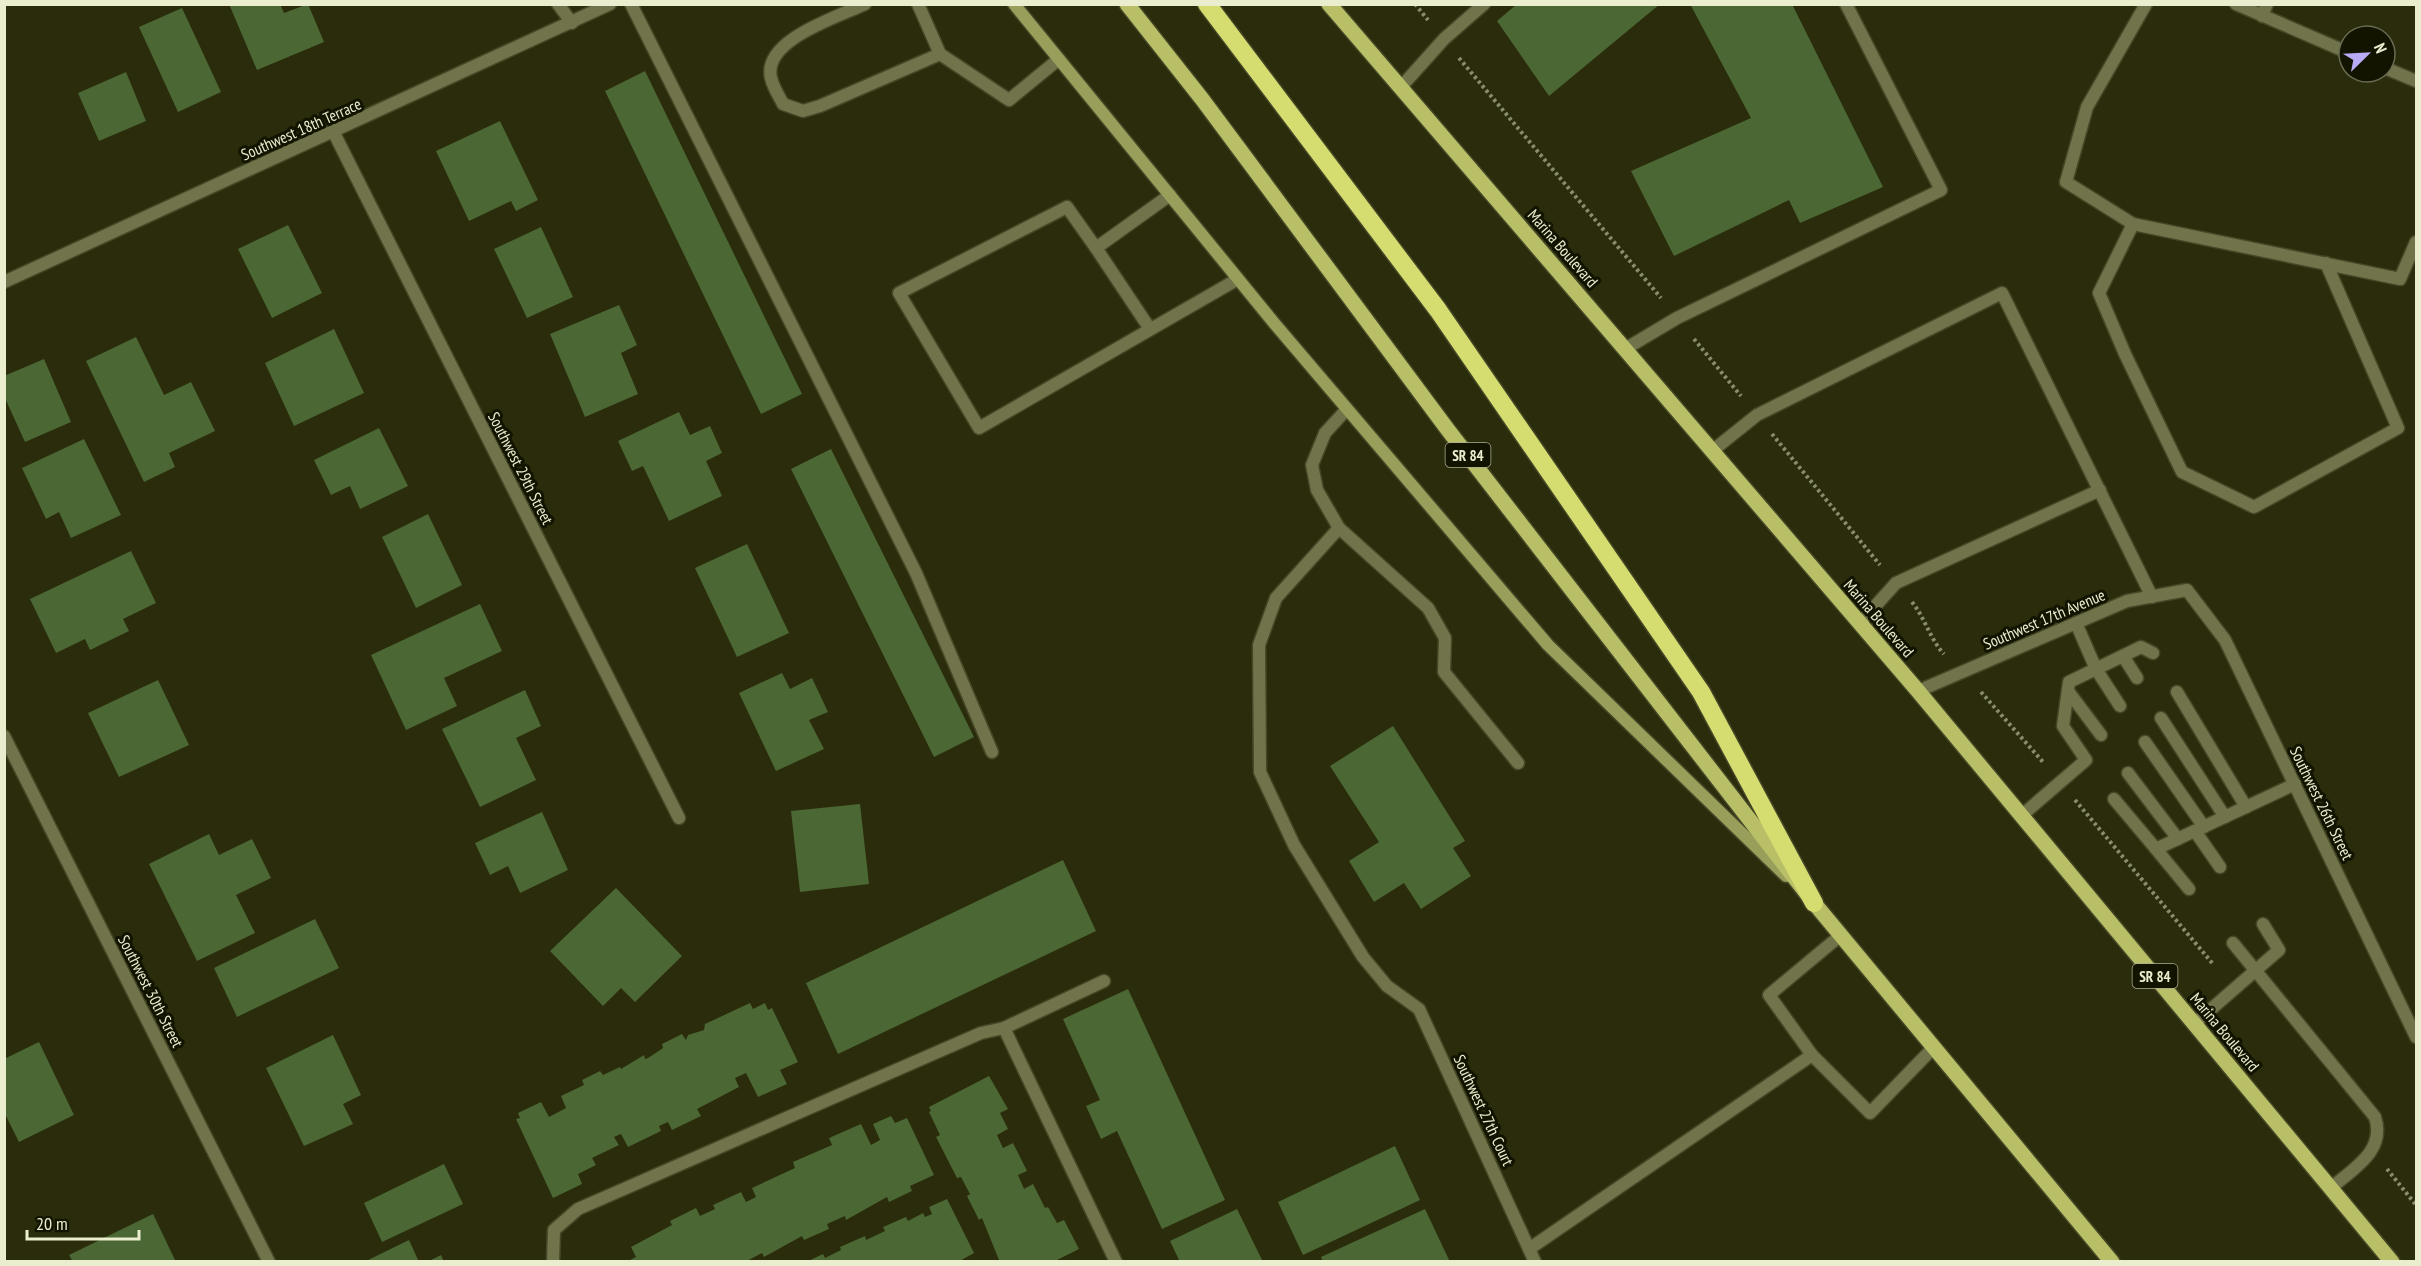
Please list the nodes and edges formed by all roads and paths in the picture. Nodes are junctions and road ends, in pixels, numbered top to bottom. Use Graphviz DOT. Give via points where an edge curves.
graph roads {
  1 [pos="558,4"];
  2 [pos="610,4"];
  3 [pos="631,4"];
  4 [pos="865,4"];
  5 [pos="918,4"];
  6 [pos="1014,4"];
  7 [pos="1127,4"];
  8 [pos="1207,4"];
  9 [pos="1329,4"];
  10 [pos="1484,4"];
  11 [pos="1846,4"];
  12 [pos="2146,4"];
  13 [pos="2236,4"];
  14 [pos="2265,10"];
  15 [pos="573,23"];
  16 [pos="2337,46"];
  17 [pos="940,54"];
  18 [pos="1059,59"];
  19 [pos="2397,73"];
  20 [pos="2416,81"];
  21 [pos="1401,87"];
  22 [pos="334,133"];
  23 [pos="1170,195"];
  24 [pos="2133,224"];
  25 [pos="2416,242"];
  26 [pos="1096,248"];
  27 [pos="2326,263"];
  28 [pos="1238,279"];
  29 [pos="4,282"];
  30 [pos="1150,329"];
  31 [pos="1626,349"];
  32 [pos="1347,409"];
  33 [pos="1713,451"];
  34 [pos="2100,490"];
  35 [pos="1339,528"];
  36 [pos="2187,590"];
  37 [pos="2152,597"];
  38 [pos="1860,623"];
  39 [pos="2076,623"];
  40 [pos="2153,653"];
  41 [pos="2123,656"];
  42 [pos="2096,669"];
  43 [pos="2137,678"];
  44 [pos="1918,691"];
  45 [pos="2068,691"];
  46 [pos="2177,692"];
  47 [pos="2120,706"];
  48 [pos="2003,714"];
  49 [pos="2161,718"];
  50 [pos="2101,735"];
  51 [pos="4,736"];
  52 [pos="2145,742"];
  53 [pos="992,752"];
  54 [pos="1518,763"];
  55 [pos="2128,772"];
  56 [pos="2061,783"];
  57 [pos="2295,784"];
  58 [pos="2114,799"];
  59 [pos="2246,807"];
  60 [pos="2022,816"];
  61 [pos="2225,816"];
  62 [pos="679,818"];
  63 [pos="2199,829"];
  64 [pos="2178,839"];
  65 [pos="2156,849"];
  66 [pos="2220,867"];
  67 [pos="2189,889"];
  68 [pos="1814,903"];
  69 [pos="2263,924"];
  70 [pos="1840,935"];
  71 [pos="2233,943"];
  72 [pos="2255,970"];
  73 [pos="1104,981"];
  74 [pos="2234,989"];
  75 [pos="2194,1024"];
  76 [pos="1004,1028"];
  77 [pos="2416,1036"];
  78 [pos="1934,1047"];
  79 [pos="1812,1055"];
  80 [pos="2372,1152"];
  81 [pos="2331,1188"];
  82 [pos="2416,1205"];
  83 [pos="1529,1249"];
  84 [pos="269,1262"];
  85 [pos="553,1262"];
  86 [pos="1116,1262"];
  87 [pos="1535,1262"];
  88 [pos="2112,1262"];
  89 [pos="2392,1262"];
  1 -- 15 [label="street"];
  2 -- 15 [label="street, Southwest 18th Terrace"];
  3 -- 53 [label="street" via="916,573"];
  4 -- 17 [label="street" via="794,37 777,50 770,76 783,104 803,111 820,106"];
  5 -- 17 [label="street"];
  6 -- 18 [label="main road"];
  7 -- 68 [label="main road, SR 84"];
  8 -- 68 [label="highway" via="1438,310 1701,692"];
  9 -- 21 [label="main road, Marina Boulevard / SR 84"];
  10 -- 21 [label="street" via="1444,39"];
  11 -- 31 [label="street" via="1941,190 1677,318"];
  12 -- 24 [label="street" via="2087,107 2066,182"];
  13 -- 14 [label="street"];
  14 -- 16 [label="street"];
  15 -- 22 [label="street, Southwest 18th Terrace"];
  17 -- 18 [label="street" via="1009,100"];
  18 -- 23 [label="main road"];
  19 -- 20 [label="street"];
  21 -- 31 [label="main road, Marina Boulevard / SR 84"];
  22 -- 29 [label="street, Southwest 18th Terrace"];
  22 -- 62 [label="street, Southwest 29th Street"];
  23 -- 26 [label="street"];
  23 -- 28 [label="main road"];
  24 -- 27 [label="street"];
  24 -- 27 [label="street" via="2099,293 2125,354 2182,472 2254,507 2398,428"];
  25 -- 27 [label="street" via="2400,279"];
  26 -- 30 [label="street"];
  26 -- 30 [label="street" via="1067,207 899,293 979,428"];
  28 -- 30 [label="street"];
  28 -- 32 [label="main road"];
  31 -- 33 [label="main road, Marina Boulevard / SR 84"];
  32 -- 35 [label="street" via="1325,433 1312,465 1317,490"];
  32 -- 68 [label="main road" via="1548,645"];
  33 -- 34 [label="street" via="1757,415 2002,293"];
  33 -- 38 [label="main road, Marina Boulevard / SR 84"];
  34 -- 37 [label="street"];
  34 -- 38 [label="street" via="1896,583"];
  35 -- 54 [label="street" via="1428,608 1445,638 1444,672"];
  35 -- 83 [label="street, Southwest 27th Court" via="1276,598 1259,645 1260,772 1294,845 1363,957 1387,986 1419,1009"];
  36 -- 37 [label="street, Southwest 17th Avenue"];
  36 -- 57 [label="street, Southwest 26th Street" via="2225,640"];
  37 -- 39 [label="street, Southwest 17th Avenue" via="2127,601"];
  38 -- 44 [label="main road, Marina Boulevard / SR 84"];
  39 -- 42 [label="street"];
  39 -- 44 [label="street, Southwest 17th Avenue"];
  40 -- 41 [label="street" via="2141,647"];
  41 -- 42 [label="street"];
  41 -- 43 [label="street"];
  42 -- 45 [label="street" via="2069,682"];
  42 -- 47 [label="street"];
  44 -- 60 [label="main road, Marina Boulevard / SR 84"];
  45 -- 50 [label="street"];
  45 -- 56 [label="street" via="2063,726 2086,760"];
  46 -- 59 [label="street"];
  48 -- 56 [label="path"];
  49 -- 61 [label="street"];
  51 -- 84 [label="street, Southwest 30th Street"];
  52 -- 63 [label="street"];
  55 -- 64 [label="street"];
  56 -- 60 [label="street"];
  56 -- 74 [label="path"];
  57 -- 59 [label="street"];
  57 -- 77 [label="street, Southwest 26th Street"];
  58 -- 65 [label="street"];
  59 -- 61 [label="street"];
  60 -- 75 [label="main road, Marina Boulevard / SR 84"];
  61 -- 63 [label="street"];
  63 -- 64 [label="street"];
  63 -- 66 [label="street"];
  64 -- 65 [label="street"];
  65 -- 67 [label="street"];
  68 -- 70 [label="main road, SR 84"];
  69 -- 72 [label="street" via="2279,950"];
  70 -- 78 [label="main road, SR 84"];
  70 -- 79 [label="street" via="1769,995"];
  71 -- 72 [label="street"];
  72 -- 74 [label="street"];
  72 -- 80 [label="street" via="2375,1117 2379,1130"];
  73 -- 76 [label="street"];
  74 -- 75 [label="street"];
  75 -- 81 [label="main road, Marina Boulevard / SR 84"];
  76 -- 85 [label="street" via="981,1033 578,1209 554,1230"];
  76 -- 86 [label="street"];
  78 -- 79 [label="street" via="1870,1113"];
  78 -- 88 [label="main road, SR 84"];
  79 -- 83 [label="street"];
  80 -- 81 [label="street"];
  80 -- 82 [label="path"];
  81 -- 89 [label="main road, Marina Boulevard / SR 84"];
  83 -- 87 [label="street, Southwest 27th Court"];
}
